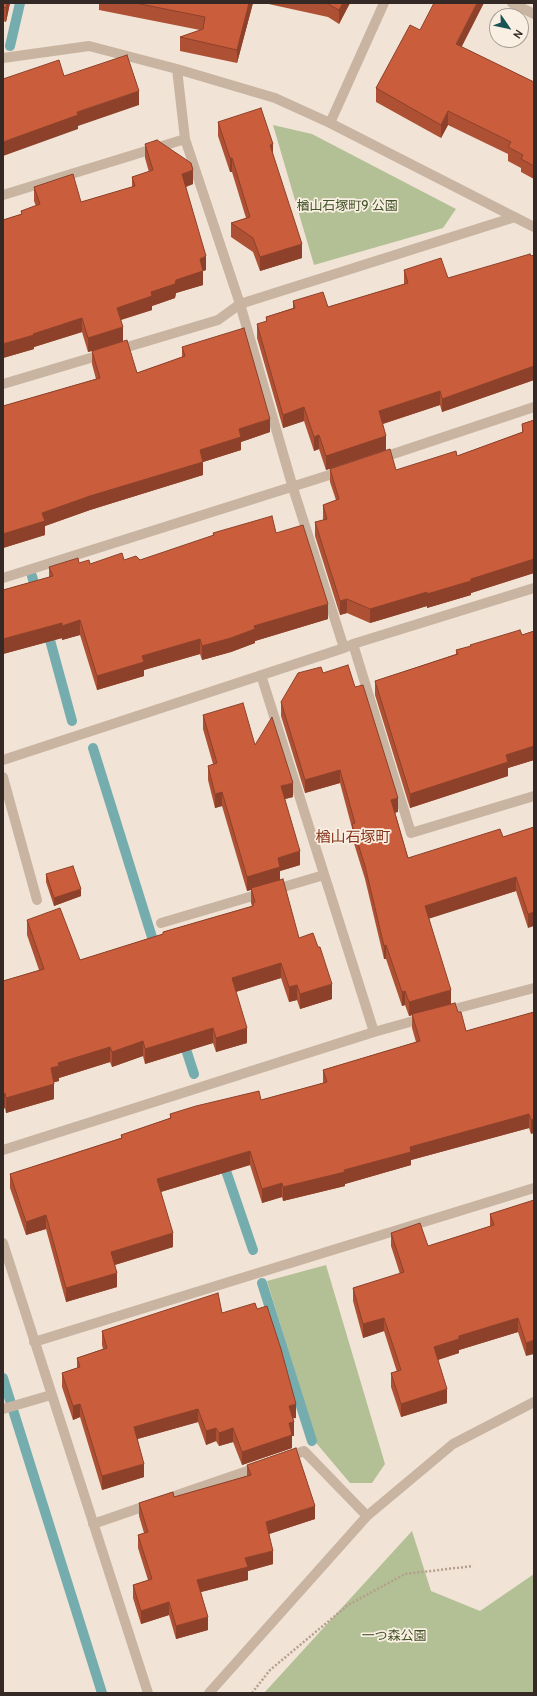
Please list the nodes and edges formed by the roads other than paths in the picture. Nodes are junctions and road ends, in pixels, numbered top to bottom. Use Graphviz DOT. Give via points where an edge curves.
graph roads {
  1 [pos="384,3"];
  2 [pos="512,3"];
  3 [pos="534,14"];
  4 [pos="3,58"];
  5 [pos="177,69"];
  6 [pos="330,123"];
  7 [pos="185,139"];
  8 [pos="3,195"];
  9 [pos="515,218"];
  10 [pos="534,227"];
  11 [pos="240,304"];
  12 [pos="3,384"];
  13 [pos="534,407"];
  14 [pos="368,462"];
  15 [pos="353,468"];
  16 [pos="293,488"];
  17 [pos="3,578"];
  18 [pos="534,588"];
  19 [pos="348,646"];
  20 [pos="261,675"];
  21 [pos="3,760"];
  22 [pos="3,778"];
  23 [pos="534,796"];
  24 [pos="324,875"];
  25 [pos="37,900"];
  26 [pos="161,923"];
  27 [pos="534,988"];
  28 [pos="374,1032"];
  29 [pos="3,1150"];
  30 [pos="534,1188"];
  31 [pos="3,1243"];
  32 [pos="34,1342"];
  33 [pos="52,1395"];
  34 [pos="534,1402"];
  35 [pos="3,1410"];
  36 [pos="367,1516"];
  37 [pos="93,1524"];
  38 [pos="148,1693"];
  39 [pos="209,1693"];
  1 -- 6 [label="street"];
  2 -- 3 [label="street"];
  4 -- 5 [label="street" via="89,46"];
  5 -- 6 [label="street" via="275,98"];
  5 -- 7 [label="street"];
  6 -- 9 [label="street"];
  7 -- 8 [label="street"];
  7 -- 11 [label="street"];
  9 -- 10 [label="street"];
  9 -- 11 [label="street"];
  11 -- 12 [label="street" via="218,320"];
  11 -- 16 [label="street"];
  13 -- 14 [label="street"];
  15 -- 16 [label="street"];
  16 -- 17 [label="street"];
  16 -- 19 [label="street"];
  18 -- 19 [label="street"];
  19 -- 20 [label="street"];
  19 -- 23 [label="street" via="411,833"];
  20 -- 21 [label="street"];
  20 -- 24 [label="street"];
  22 -- 25 [label="street"];
  24 -- 26 [label="street"];
  24 -- 28 [label="street"];
  27 -- 28 [label="street"];
  28 -- 29 [label="street"];
  30 -- 32 [label="street"];
  31 -- 32 [label="street"];
  32 -- 33 [label="street"];
  33 -- 35 [label="street"];
  33 -- 37 [label="street"];
  34 -- 36 [label="street" via="453,1444"];
  36 -- 37 [label="street" via="304,1451"];
  36 -- 39 [label="street"];
  37 -- 38 [label="street"];
}
